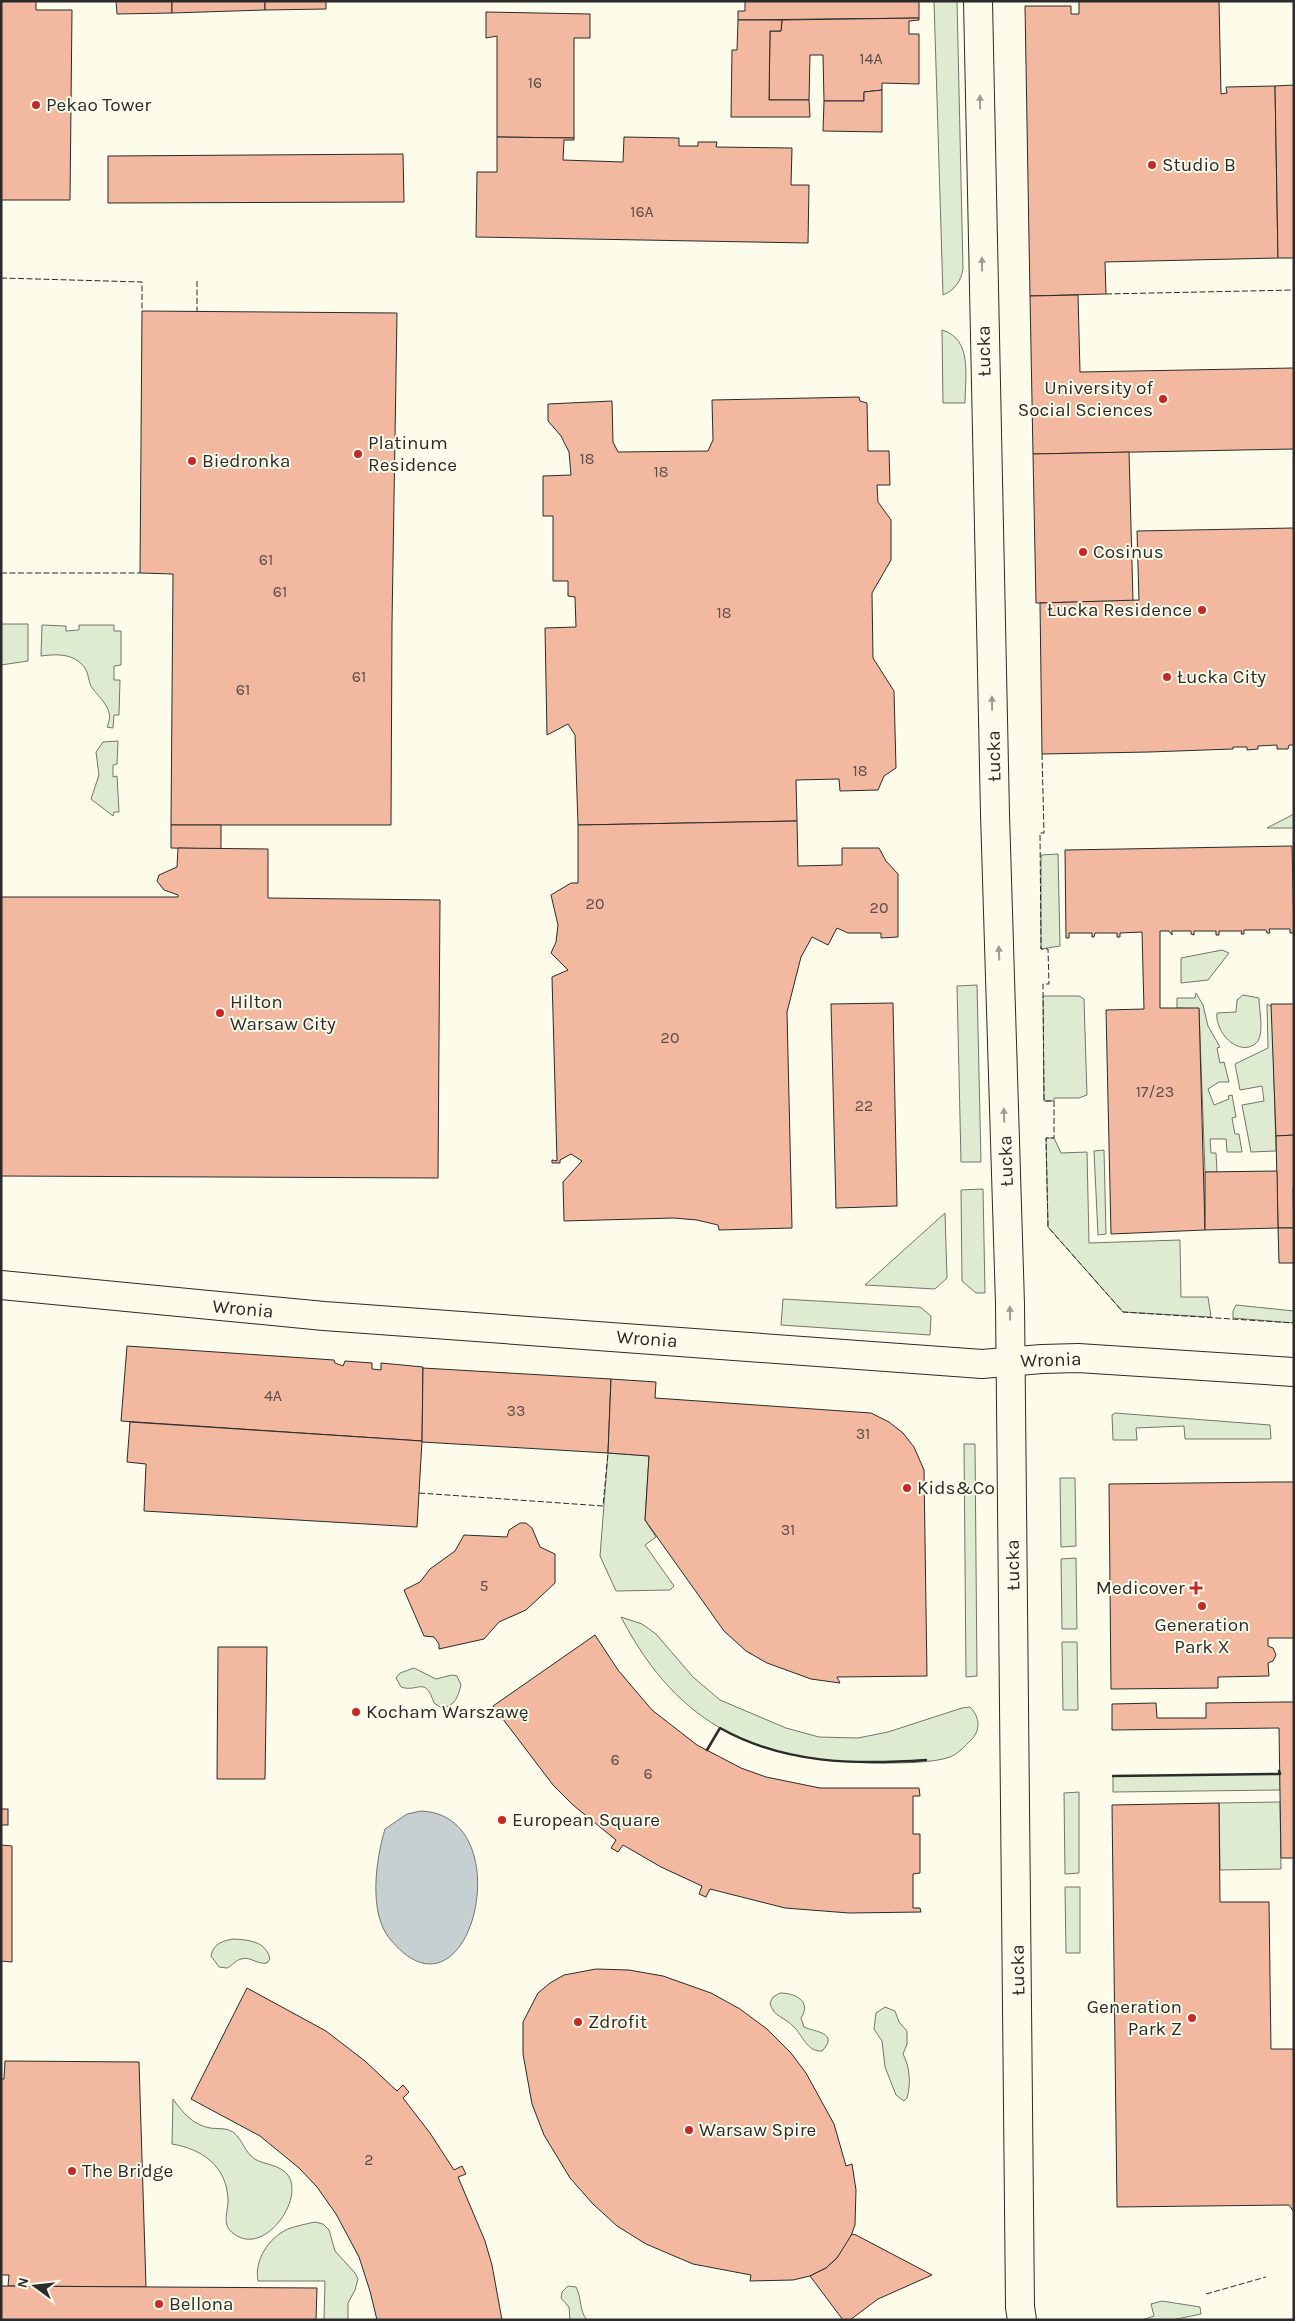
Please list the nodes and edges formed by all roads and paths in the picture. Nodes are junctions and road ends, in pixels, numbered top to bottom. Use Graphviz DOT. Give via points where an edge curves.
graph roads {
  1 [pos="978,1"];
  2 [pos="1,1285"];
  3 [pos="1011,1361"];
  4 [pos="1294,1372"];
  5 [pos="1022,2320"];
  3 -- 1 [label="street, Łucka, one-way" via="994,775"];
  2 -- 3 [label="street, Wronia" via="324,1316 982,1364"];
  3 -- 4 [label="street, Wronia" via="1078,1358"];
  3 -- 5 [label="street, Łucka"];
}
